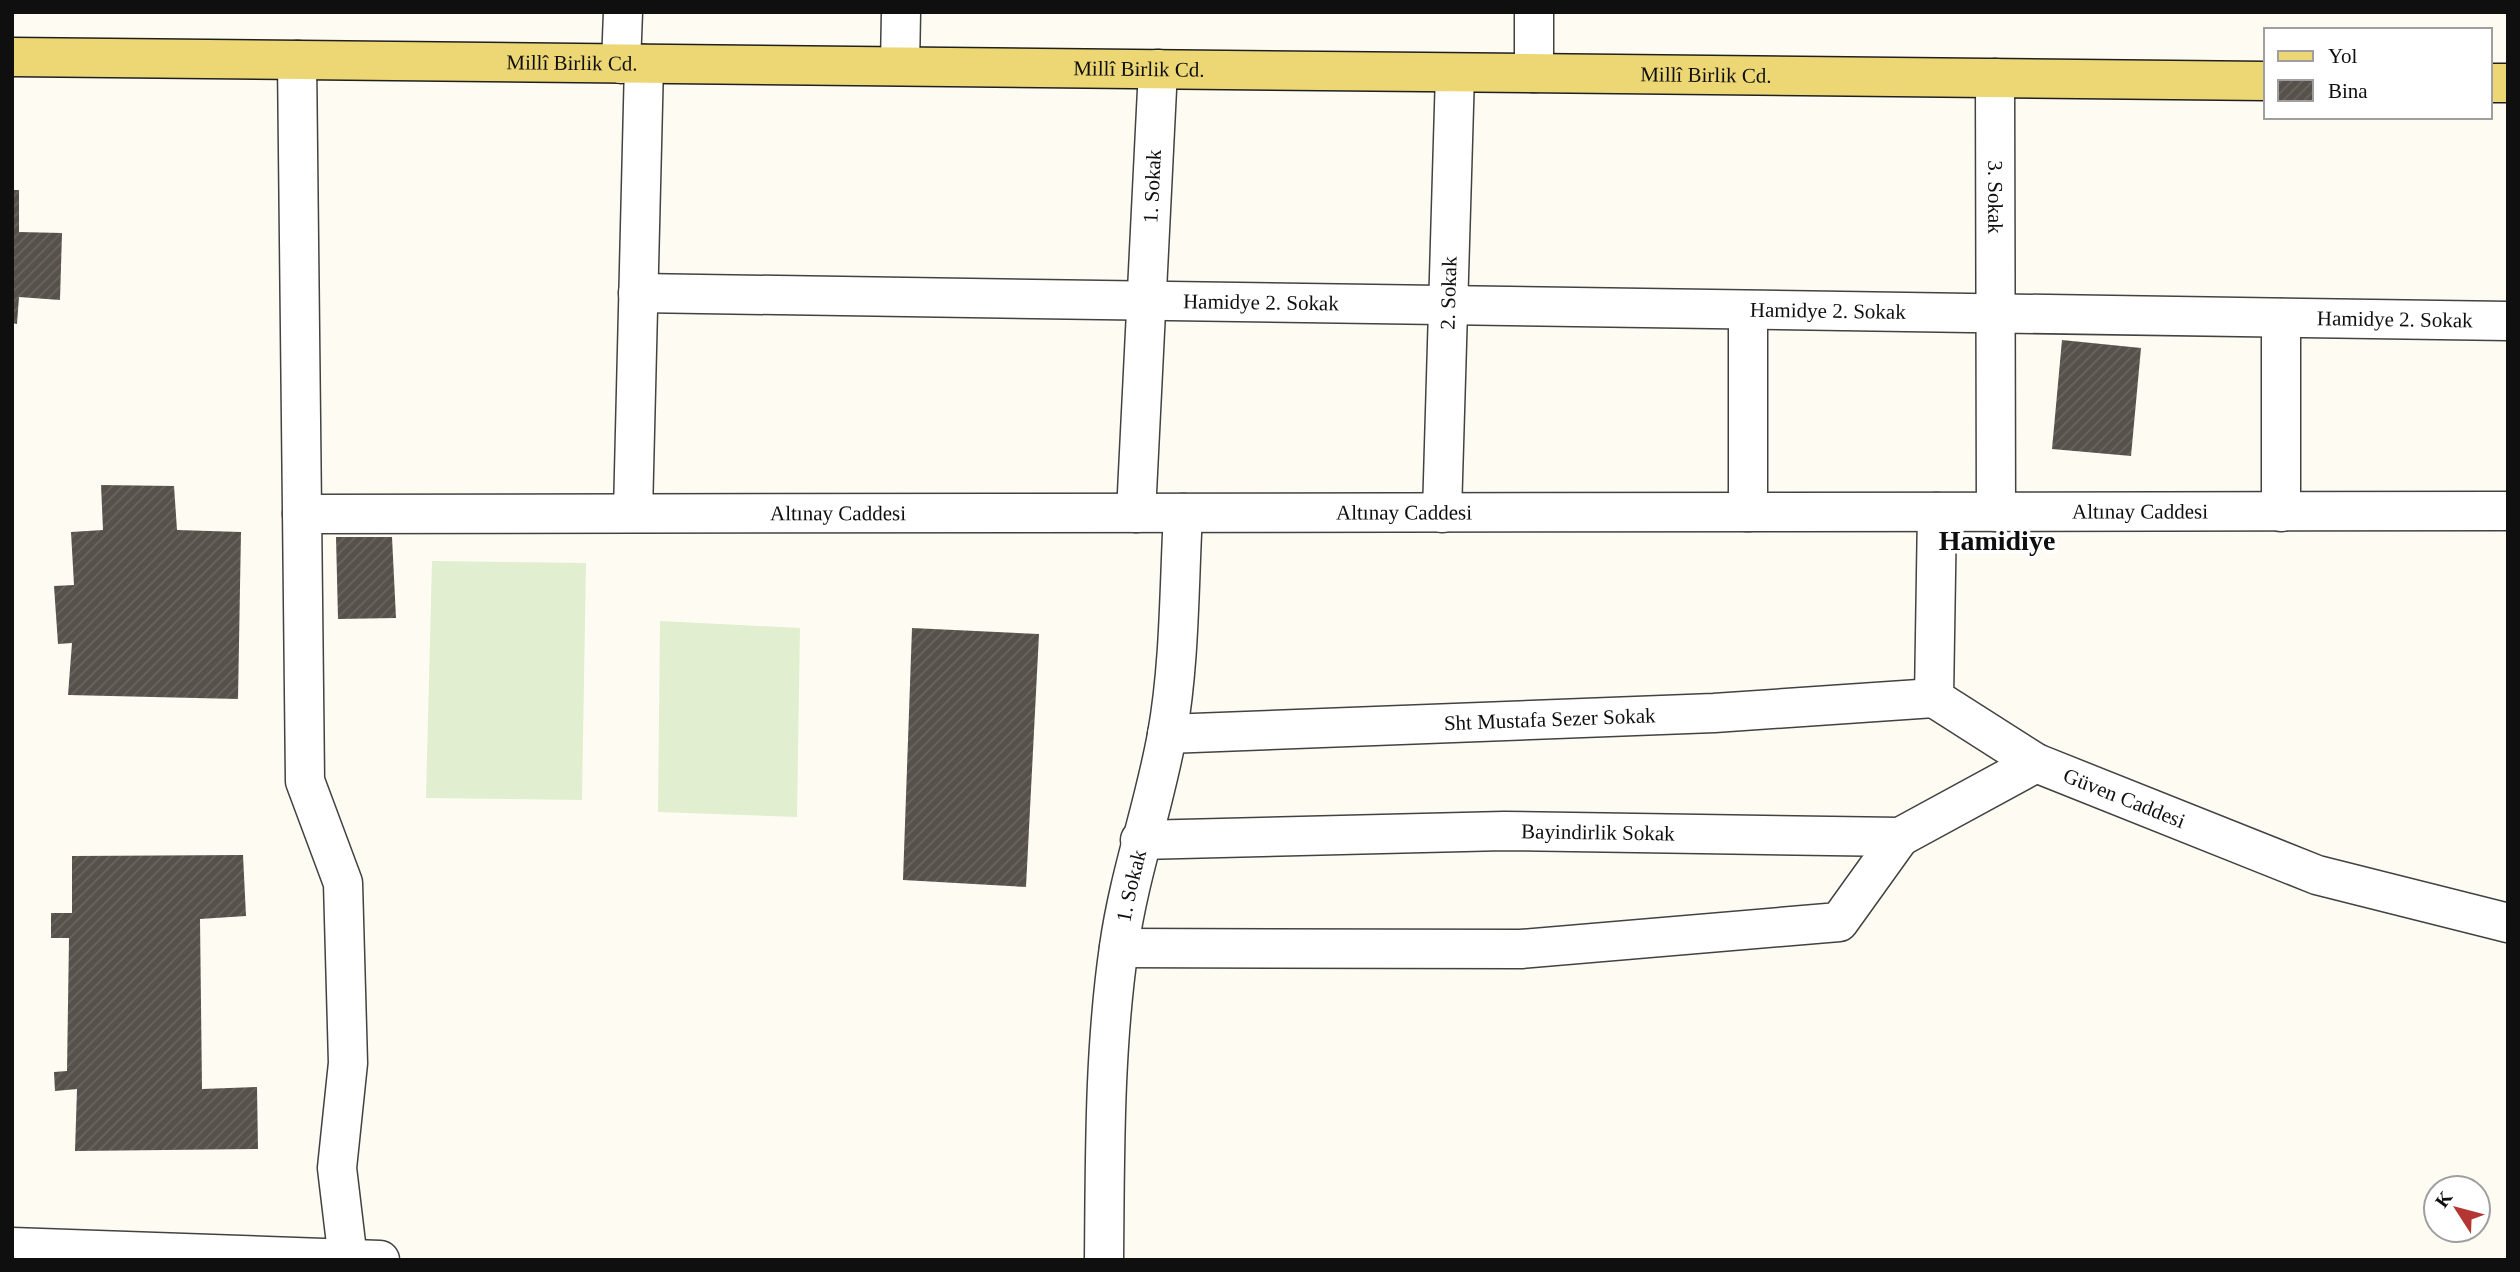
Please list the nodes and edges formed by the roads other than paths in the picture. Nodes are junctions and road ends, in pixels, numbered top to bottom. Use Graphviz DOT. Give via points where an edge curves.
graph roads {
  1 [pos="623,12"];
  2 [pos="901,12"];
  3 [pos="1534,12"];
  4 [pos="12,57"];
  5 [pos="297,60"];
  6 [pos="632,64"];
  7 [pos="901,66"];
  8 [pos="1158,69"];
  9 [pos="1455,73"];
  10 [pos="1534,73"];
  11 [pos="1995,78"];
  12 [pos="2264,81"];
  13 [pos="638,293"];
  14 [pos="1147,303"];
  15 [pos="1450,306"];
  16 [pos="1748,310"];
  17 [pos="1995,314"];
  18 [pos="2281,318"];
  19 [pos="2508,321"];
  20 [pos="1748,512"];
  21 [pos="1937,512"];
  22 [pos="1996,512"];
  23 [pos="2281,512"];
  24 [pos="2508,512"];
  25 [pos="632,513"];
  26 [pos="1136,513"];
  27 [pos="1183,513"];
  28 [pos="1442,513"];
  29 [pos="302,514"];
  30 [pos="1934,698"];
  31 [pos="1167,734"];
  32 [pos="2036,763"];
  33 [pos="1900,838"];
  34 [pos="1140,840"];
  35 [pos="2508,923"];
  36 [pos="1119,948"];
  37 [pos="12,1247"];
  38 [pos="358,1259"];
  39 [pos="1104,1260"];
  1 -- 6 [label="street"];
  2 -- 7 [label="street"];
  3 -- 10 [label="street"];
  4 -- 5 [label="main road, Millî Birlik Cd."];
  5 -- 6 [label="main road, Millî Birlik Cd."];
  5 -- 29 [label="street"];
  6 -- 7 [label="main road, Millî Birlik Cd."];
  6 -- 13 [label="street"];
  7 -- 8 [label="main road, Millî Birlik Cd."];
  8 -- 9 [label="main road, Millî Birlik Cd."];
  8 -- 14 [label="street, 1. Sokak"];
  9 -- 10 [label="main road, Millî Birlik Cd."];
  9 -- 15 [label="street, 2. Sokak"];
  10 -- 11 [label="main road, Millî Birlik Cd."];
  11 -- 12 [label="main road, Millî Birlik Cd."];
  11 -- 17 [label="street, 3. Sokak"];
  13 -- 14 [label="street, Hamidye 2. Sokak"];
  13 -- 25 [label="street"];
  14 -- 15 [label="street, Hamidye 2. Sokak"];
  14 -- 26 [label="street, 1. Sokak"];
  15 -- 16 [label="street, Hamidye 2. Sokak"];
  15 -- 28 [label="street, 2. Sokak"];
  16 -- 17 [label="street, Hamidye 2. Sokak"];
  16 -- 20 [label="street"];
  17 -- 18 [label="street, Hamidye 2. Sokak"];
  17 -- 22 [label="street, 3. Sokak"];
  18 -- 19 [label="street, Hamidye 2. Sokak"];
  18 -- 23 [label="street"];
  20 -- 21 [label="street, Altınay Caddesi"];
  20 -- 28 [label="street, Altınay Caddesi"];
  21 -- 22 [label="street, Altınay Caddesi"];
  21 -- 30 [label="street"];
  22 -- 23 [label="street, Altınay Caddesi"];
  23 -- 24 [label="street, Altınay Caddesi"];
  25 -- 26 [label="street, Altınay Caddesi"];
  25 -- 29 [label="street, Altınay Caddesi"];
  26 -- 27 [label="street, Altınay Caddesi"];
  27 -- 28 [label="street, Altınay Caddesi"];
  27 -- 31 [label="street, 1. Sokak"];
  29 -- 38 [label="street" via="305,781 343,883 348,1063 337,1168"];
  30 -- 31 [label="street, Sht Mustafa Sezer Sokak" via="1714,713"];
  30 -- 32 [label="street, Güven Caddesi"];
  31 -- 34 [label="street, 1. Sokak"];
  32 -- 33 [label="street, Bayindirlik Sokak"];
  32 -- 35 [label="street, Güven Caddesi" via="2317,875"];
  33 -- 34 [label="street, Bayindirlik Sokak" via="1504,831"];
  33 -- 36 [label="street" via="1839,922 1521,950"];
  34 -- 36 [label="street, 1. Sokak"];
  36 -- 39 [label="street, 1. Sokak" via="1110,1028"];
  37 -- 38 [label="street"];
}
